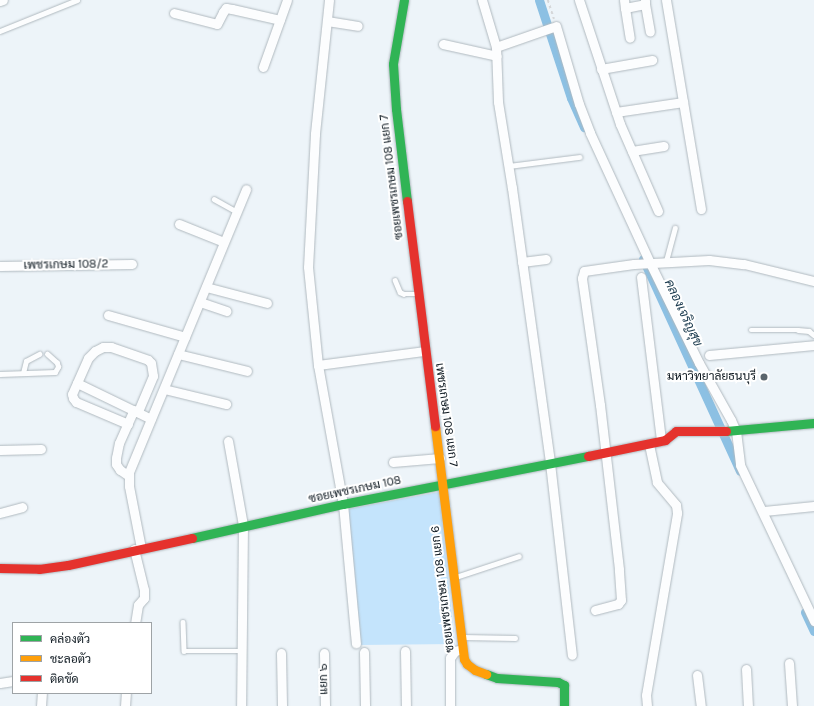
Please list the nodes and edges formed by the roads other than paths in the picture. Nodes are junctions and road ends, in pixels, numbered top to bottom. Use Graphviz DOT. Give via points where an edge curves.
graph roads {
  1 [pos="3,0"];
  2 [pos="77,0"];
  3 [pos="287,0"];
  4 [pos="329,0"];
  5 [pos="404,0"];
  6 [pos="482,0"];
  7 [pos="579,0"];
  8 [pos="666,0"];
  9 [pos="0,1"];
  10 [pos="645,2"];
  11 [pos="625,4"];
  12 [pos="174,13"];
  13 [pos="280,20"];
  14 [pos="327,21"];
  15 [pos="358,26"];
  16 [pos="0,31"];
  17 [pos="650,32"];
  18 [pos="630,38"];
  19 [pos="443,44"];
  20 [pos="496,52"];
  21 [pos="652,60"];
  22 [pos="263,67"];
  23 [pos="601,69"];
  24 [pos="683,102"];
  25 [pos="616,112"];
  26 [pos="664,146"];
  27 [pos="632,151"];
  28 [pos="579,157"];
  29 [pos="509,166"];
  30 [pos="246,189"];
  31 [pos="214,198"];
  32 [pos="701,209"];
  33 [pos="658,210"];
  34 [pos="237,212"];
  35 [pos="179,224"];
  36 [pos="675,228"];
  37 [pos="224,242"];
  38 [pos="546,259"];
  39 [pos="666,261"];
  40 [pos="522,262"];
  41 [pos="648,263"];
  42 [pos="132,264"];
  43 [pos="0,266"];
  44 [pos="641,277"];
  45 [pos="395,280"];
  46 [pos="814,281"];
  47 [pos="206,287"];
  48 [pos="418,294"];
  49 [pos="200,302"];
  50 [pos="267,303"];
  51 [pos="226,311"];
  52 [pos="108,315"];
  53 [pos="751,330"];
  54 [pos="814,335"];
  55 [pos="185,336"];
  56 [pos="814,344"];
  57 [pos="425,351"];
  58 [pos="39,354"];
  59 [pos="47,354"];
  60 [pos="178,354"];
  61 [pos="709,355"];
  62 [pos="318,365"];
  63 [pos="247,371"];
  64 [pos="22,373"];
  65 [pos="0,374"];
  66 [pos="77,383"];
  67 [pos="164,389"];
  68 [pos="226,404"];
  69 [pos="136,411"];
  70 [pos="151,418"];
  71 [pos="814,423"];
  72 [pos="128,424"];
  73 [pos="733,432"];
  74 [pos="228,441"];
  75 [pos="661,441"];
  76 [pos="649,444"];
  77 [pos="41,449"];
  78 [pos="0,450"];
  79 [pos="605,452"];
  80 [pos="440,458"];
  81 [pos="392,462"];
  82 [pos="550,463"];
  83 [pos="129,476"];
  84 [pos="443,484"];
  85 [pos="343,504"];
  86 [pos="814,506"];
  87 [pos="22,507"];
  88 [pos="764,511"];
  89 [pos="0,513"];
  90 [pos="243,525"];
  91 [pos="138,549"];
  92 [pos="519,556"];
  93 [pos="0,568"];
  94 [pos="454,577"];
  95 [pos="595,610"];
  96 [pos="814,620"];
  97 [pos="135,622"];
  98 [pos="183,622"];
  99 [pos="461,637"];
  100 [pos="515,638"];
  101 [pos="356,643"];
  102 [pos="462,649"];
  103 [pos="241,651"];
  104 [pos="405,651"];
  105 [pos="364,652"];
  106 [pos="324,653"];
  107 [pos="281,654"];
  108 [pos="572,655"];
  109 [pos="789,662"];
  110 [pos="746,669"];
  111 [pos="697,675"];
  112 [pos="12,681"];
  113 [pos="0,683"];
  114 [pos="42,694"];
  115 [pos="126,694"];
  116 [pos="42,706"];
  117 [pos="125,706"];
  118 [pos="241,706"];
  119 [pos="282,706"];
  120 [pos="325,706"];
  121 [pos="365,706"];
  122 [pos="406,706"];
  123 [pos="450,706"];
  124 [pos="564,706"];
  125 [pos="647,706"];
  126 [pos="701,706"];
  127 [pos="748,706"];
  128 [pos="792,706"];
  1 -- 9 [label="street"];
  2 -- 16 [label="lane"];
  3 -- 13 [label="street"];
  4 -- 14 [label="street"];
  5 -- 48 [label="street, ซอยเพชรเกษม 108 แยก 7" via="393,64 394,85"];
  6 -- 20 [label="street"];
  7 -- 23 [label="street"];
  8 -- 24 [label="street"];
  10 -- 11 [label="street"];
  10 -- 17 [label="street"];
  11 -- 18 [label="street"];
  12 -- 13 [label="street" via="213,24 219,22 226,8"];
  13 -- 22 [label="street"];
  14 -- 15 [label="street"];
  14 -- 62 [label="street" via="315,134 308,267"];
  19 -- 20 [label="street"];
  20 -- 29 [label="street" via="498,102"];
  20 -- 41 [label="street" via="554,27 590,133"];
  21 -- 23 [label="street"];
  23 -- 25 [label="street"];
  24 -- 25 [label="street"];
  24 -- 32 [label="street"];
  25 -- 27 [label="street"];
  26 -- 27 [label="street"];
  27 -- 33 [label="street"];
  28 -- 29 [label="lane"];
  29 -- 40 [label="street"];
  30 -- 34 [label="street"];
  31 -- 34 [label="lane"];
  34 -- 37 [label="street"];
  35 -- 37 [label="street"];
  36 -- 39 [label="lane"];
  37 -- 47 [label="street"];
  38 -- 40 [label="street"];
  39 -- 41 [label="street"];
  39 -- 46 [label="street" via="744,264"];
  40 -- 82 [label="street"];
  41 -- 73 [label="street"];
  41 -- 79 [label="street" via="588,269 582,274"];
  42 -- 43 [label="street, เพชรเกษม 108/2"];
  44 -- 75 [label="street"];
  45 -- 48 [label="lane" via="400,292"];
  47 -- 49 [label="street"];
  47 -- 50 [label="street"];
  48 -- 57 [label="street, ซอยเพชรเกษม 108 แยก 7"];
  49 -- 51 [label="street"];
  49 -- 55 [label="street"];
  52 -- 55 [label="street"];
  53 -- 54 [label="lane" via="798,330 809,331"];
  55 -- 60 [label="street"];
  56 -- 61 [label="street"];
  57 -- 62 [label="street"];
  57 -- 80 [label="street, เพชรเกษม 108 แยก 7"];
  58 -- 64 [label="lane" via="26,361"];
  59 -- 64 [label="lane" via="57,363 55,372"];
  60 -- 63 [label="street"];
  60 -- 67 [label="street"];
  62 -- 85 [label="street"];
  64 -- 65 [label="lane"];
  66 -- 69 [label="street"];
  66 -- 69 [label="street" via="88,358 103,347 123,350 148,360 153,369 153,376"];
  66 -- 72 [label="street" via="72,394 76,402"];
  67 -- 68 [label="street"];
  67 -- 70 [label="street"];
  69 -- 70 [label="street"];
  69 -- 72 [label="street"];
  70 -- 83 [label="street"];
  71 -- 73 [label="street, ซอยเพชรเกษม 108"];
  72 -- 83 [label="street" via="119,444 116,464"];
  73 -- 75 [label="street, ซอยเพชรเกษม 108" via="676,431"];
  73 -- 88 [label="street" via="740,465"];
  74 -- 90 [label="street"];
  75 -- 76 [label="street, ซอยเพชรเกษม 108"];
  76 -- 79 [label="street, ซอยเพชรเกษม 108"];
  76 -- 125 [label="street" via="657,482 676,505 677,513 646,696"];
  77 -- 78 [label="street"];
  79 -- 82 [label="street, ซอยเพชรเกษม 108"];
  79 -- 95 [label="street" via="621,600 618,604"];
  80 -- 81 [label="street"];
  80 -- 84 [label="street, เพชรเกษม 108 แยก 7"];
  82 -- 84 [label="street, ซอยเพชรเกษม 108"];
  82 -- 108 [label="street"];
  83 -- 91 [label="street"];
  84 -- 85 [label="street, ซอยเพชรเกษม 108"];
  84 -- 94 [label="street, ซอยเพชรเกษม 108 แยก 6"];
  85 -- 90 [label="street, ซอยเพชรเกษม 108"];
  85 -- 101 [label="street"];
  86 -- 88 [label="street"];
  87 -- 89 [label="street"];
  88 -- 96 [label="street"];
  90 -- 91 [label="street, ซอยเพชรเกษม 108"];
  90 -- 103 [label="street"];
  91 -- 93 [label="street, ซอยเพชรเกษม 108" via="54,567"];
  91 -- 97 [label="street" via="144,598 138,605"];
  92 -- 94 [label="lane"];
  94 -- 99 [label="street, ซอยเพชรเกษม 108 แยก 6"];
  98 -- 103 [label="lane" via="184,651"];
  99 -- 100 [label="lane"];
  99 -- 102 [label="street, ซอยเพชรเกษม 108 แยก 6"];
  102 -- 123 [label="street" via="450,658"];
  102 -- 124 [label="street, ซอยเพชรเกษม 108 แยก 6" via="467,664 497,678 558,682 564,685"];
  103 -- 118 [label="street"];
  104 -- 122 [label="street"];
  105 -- 121 [label="street"];
  106 -- 120 [label="street, แยก ๖"];
  107 -- 119 [label="street"];
  109 -- 128 [label="street"];
  110 -- 127 [label="street"];
  111 -- 126 [label="street"];
  112 -- 113 [label="street"];
  114 -- 116 [label="street"];
  115 -- 117 [label="street"];
}
